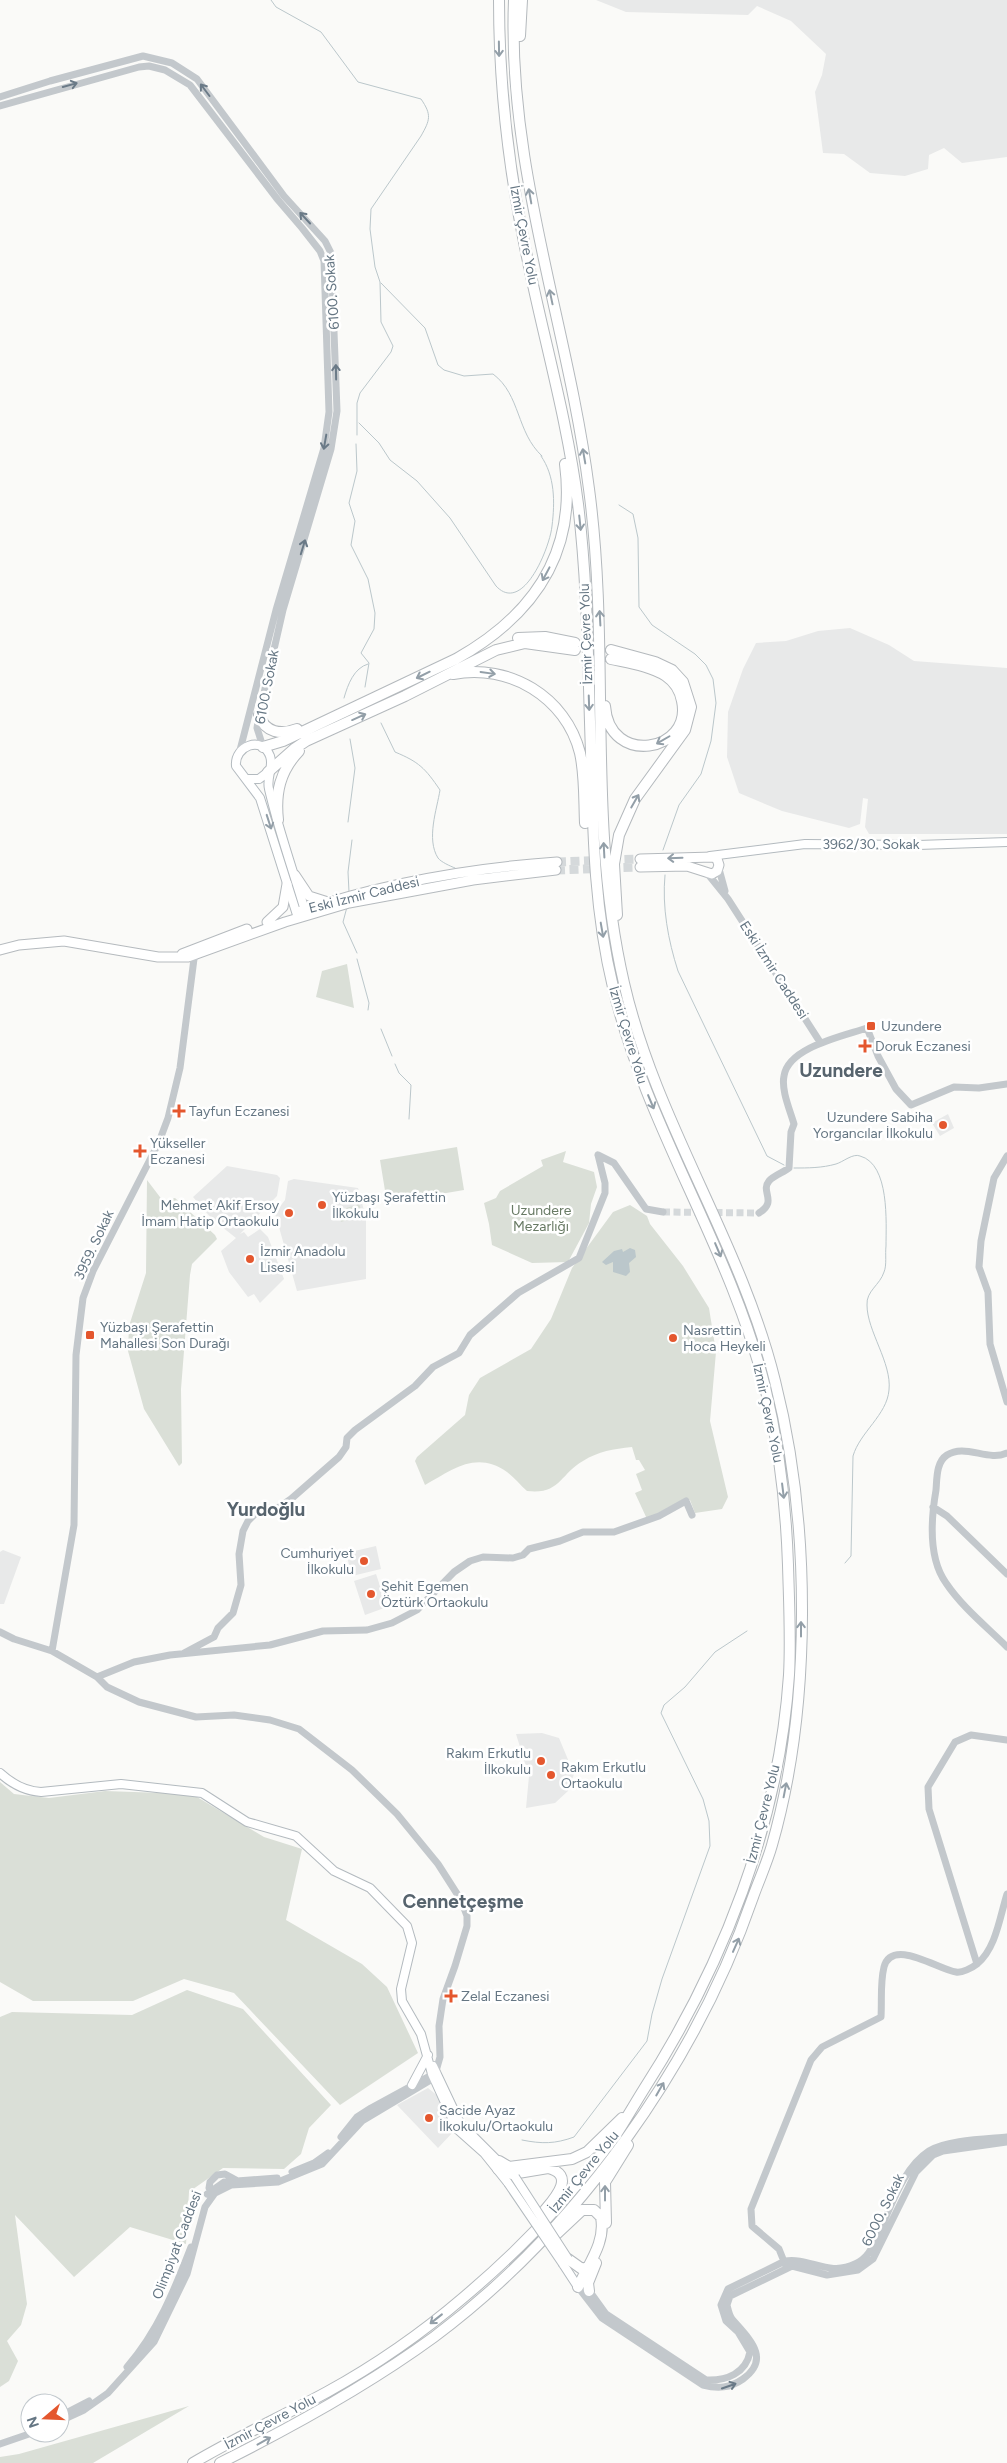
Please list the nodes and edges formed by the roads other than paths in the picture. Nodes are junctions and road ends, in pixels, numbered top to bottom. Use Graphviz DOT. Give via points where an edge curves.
graph roads {
  1 [pos="499,0"];
  2 [pos="514,0"];
  3 [pos="522,0"];
  4 [pos="0,97"];
  5 [pos="0,106"];
  6 [pos="518,112"];
  7 [pos="546,338"];
  8 [pos="333,399"];
  9 [pos="291,573"];
  10 [pos="608,652"];
  11 [pos="456,659"];
  12 [pos="424,686"];
  13 [pos="259,715"];
  14 [pos="318,725"];
  15 [pos="315,737"];
  16 [pos="263,747"];
  17 [pos="240,750"];
  18 [pos="268,772"];
  19 [pos="247,779"];
  20 [pos="278,820"];
  21 [pos="1007,842"];
  22 [pos="735,852"];
  23 [pos="710,856"];
  24 [pos="719,869"];
  25 [pos="707,873"];
  26 [pos="294,875"];
  27 [pos="595,881"];
  28 [pos="287,884"];
  29 [pos="728,899"];
  30 [pos="328,902"];
  31 [pos="301,914"];
  32 [pos="267,922"];
  33 [pos="0,950"];
  34 [pos="617,950"];
  35 [pos="195,952"];
  36 [pos="820,1042"];
  37 [pos="1007,1084"];
  38 [pos="1007,1156"];
  39 [pos="663,1212"];
  40 [pos="759,1213"];
  41 [pos="1007,1402"];
  42 [pos="1007,1453"];
  43 [pos="933,1508"];
  44 [pos="692,1516"];
  45 [pos="1007,1574"];
  46 [pos="0,1632"];
  47 [pos="1007,1648"];
  48 [pos="52,1651"];
  49 [pos="184,1653"];
  50 [pos="97,1677"];
  51 [pos="1007,1740"];
  52 [pos="0,1773"];
  53 [pos="1007,1894"];
  54 [pos="978,1964"];
  55 [pos="429,2059"];
  56 [pos="434,2075"];
  57 [pos="412,2085"];
  58 [pos="650,2108"];
  59 [pos="630,2111"];
  60 [pos="1007,2137"];
  61 [pos="1007,2142"];
  62 [pos="508,2172"];
  63 [pos="222,2188"];
  64 [pos="211,2190"];
  65 [pos="566,2261"];
  66 [pos="786,2264"];
  67 [pos="591,2267"];
  68 [pos="583,2284"];
  69 [pos="477,2293"];
  70 [pos="70,2410"];
  71 [pos="70,2417"];
  72 [pos="20,2433"];
  73 [pos="20,2437"];
  74 [pos="0,2440"];
  75 [pos="0,2444"];
  76 [pos="193,2463"];
  77 [pos="220,2463"];
  1 -- 7 [label="highway, İzmir Çevre Yolu, one-way" via="503,117 524,246"];
  2 -- 6 [label="highway, İzmir Çevre Yolu" via="513,58"];
  3 -- 6 [label="highway"];
  8 -- 4 [label="street, 6100. Sokak, one-way" via="331,253 325,241 284,196 197,79 172,63 143,56"];
  5 -- 8 [label="street, 6100. Sokak, one-way" via="139,67 165,70 190,85 322,256"];
  10 -- 6 [label="highway, İzmir Çevre Yolu, one-way" via="589,484 534,220"];
  7 -- 11 [label="highway, one-way" via="567,475 567,503 561,538 547,574 526,606 492,637"];
  7 -- 27 [label="highway, İzmir Çevre Yolu, one-way" via="567,432 582,537"];
  8 -- 9 [label="street, 6100. Sokak" via="324,448"];
  9 -- 13 [label="street, 6100. Sokak"];
  9 -- 17 [label="street, 6100. Sokak"];
  10 -- 10 [label="highway, one-way" via="658,672 677,686 682,698 682,716 679,726 669,737 655,745 642,747 625,742 614,732 606,713"];
  34 -- 10 [label="highway, İzmir Çevre Yolu, one-way" via="604,854 600,737"];
  34 -- 10 [label="highway, one-way" via="620,937 614,864 619,834 635,799 685,730 691,707 683,682 672,670 655,662"];
  11 -- 12 [label="highway" via="515,638 545,637 575,646 509,646 484,654"];
  11 -- 14 [label="highway, one-way"];
  15 -- 12 [label="highway, one-way"];
  12 -- 27 [label="highway, one-way" via="466,672 491,673 524,683 559,712 576,740 580,756 586,831"];
  13 -- 14 [label="highway" via="267,727 277,732"];
  13 -- 16 [label="street, 6100. Sokak" via="258,728"];
  14 -- 16 [label="highway"];
  15 -- 18 [label="highway" via="294,749"];
  15 -- 20 [label="highway" via="293,757 282,776 276,796"];
  16 -- 17 [label="main road" via="249,745"];
  16 -- 18 [label="main road, 6100. Sokak" via="271,758"];
  17 -- 19 [label="main road, 6100. Sokak" via="236,766"];
  18 -- 19 [label="main road" via="259,779"];
  18 -- 20 [label="main road, 6100. Sokak" via="268,787"];
  19 -- 28 [label="main road, 6100. Sokak, one-way" via="260,798"];
  20 -- 26 [label="main road, 6100. Sokak"];
  21 -- 22 [label="main road, 3962/30. Sokak" via="805,844"];
  22 -- 23 [label="main road, 3962/30. Sokak"];
  22 -- 24 [label="main road"];
  23 -- 24 [label="main road" via="718,861"];
  23 -- 25 [label="main road" via="702,863"];
  23 -- 25 [label="main road, one-way" via="640,863 687,866"];
  24 -- 25 [label="main road"];
  24 -- 29 [label="street, Eski İzmir Caddesi"];
  25 -- 29 [label="street, Eski İzmir Caddesi"];
  26 -- 30 [label="main road" via="309,896"];
  26 -- 31 [label="main road, 6100. Sokak"];
  27 -- 59 [label="highway, İzmir Çevre Yolu, one-way" via="610,973 632,1049 646,1090 730,1278 764,1385 783,1488 790,1617 789,1674 783,1728 758,1845 722,1945 705,1981 680,2030"];
  28 -- 31 [label="main road, 6100. Sokak"];
  28 -- 32 [label="main road" via="284,907"];
  29 -- 36 [label="street, Eski İzmir Caddesi"];
  30 -- 31 [label="main road, Eski İzmir Caddesi"];
  30 -- 31 [label="main road, Eski İzmir Caddesi" via="501,867 556,866 439,885"];
  31 -- 32 [label="main road, Eski İzmir Caddesi"];
  31 -- 35 [label="main road, Eski İzmir Caddesi"];
  32 -- 35 [label="main road, Eski İzmir Caddesi"];
  33 -- 35 [label="main road, Eski İzmir Caddesi" via="64,941 158,957 188,957"];
  58 -- 34 [label="highway, İzmir Çevre Yolu, one-way" via="728,1964 771,1850 785,1792 800,1700 801,1605 789,1456 782,1409 768,1353 740,1273 652,1074 634,1024"];
  35 -- 48 [label="street, 3959. Sokak" via="180,1068 168,1118 83,1298 76,1355 74,1525"];
  36 -- 37 [label="street" via="867,1028 896,1089 911,1105 954,1087"];
  36 -- 40 [label="street" via="785,1069 783,1078 794,1124 789,1168 769,1180 768,1204"];
  38 -- 41 [label="street" via="994,1178 979,1267 988,1292 990,1344"];
  39 -- 49 [label="street" via="646,1208 614,1163 598,1155 605,1183 604,1193 579,1258 518,1293 470,1335 459,1353 433,1367 415,1386 355,1430 339,1457 291,1499 278,1508 256,1513 243,1531 238,1554 241,1585 233,1613 214,1637"];
  42 -- 43 [label="street" via="998,1456 959,1451 946,1456 940,1462"];
  43 -- 45 [label="street" via="947,1516"];
  43 -- 47 [label="street" via="934,1554 946,1583"];
  44 -- 49 [label="street" via="686,1502 659,1516 614,1532 583,1532 529,1549 513,1558 483,1557 454,1572 417,1610 392,1623 367,1630 324,1631 270,1645"];
  46 -- 48 [label="street" via="14,1640"];
  48 -- 50 [label="street"];
  49 -- 50 [label="street" via="134,1662"];
  50 -- 56 [label="street" via="106,1687 139,1702 196,1717 243,1716 300,1729 352,1770 411,1830 455,1890 467,1916 467,1926 443,1999"];
  51 -- 54 [label="street" via="971,1735 955,1742 927,1792 929,1809"];
  52 -- 55 [label="main road" via="29,1791 121,1784 196,1791 247,1822 296,1836 334,1871 370,1888 407,1926 412,1943 401,1990 402,2001 421,2034"];
  53 -- 54 [label="street" via="990,1950"];
  54 -- 66 [label="street" via="956,1972 916,1957 901,1954 891,1957 884,1964 881,2017 822,2047 811,2060 751,2209 752,2226 779,2250"];
  55 -- 56 [label="main road"];
  55 -- 57 [label="main road"];
  56 -- 57 [label="street, Olimpiyat Caddesi"];
  56 -- 62 [label="main road" via="460,2123"];
  56 -- 63 [label="street, Olimpiyat Caddesi" via="362,2121 322,2164 278,2182"];
  57 -- 64 [label="street, Olimpiyat Caddesi" via="357,2118 328,2153 314,2163 277,2178 236,2180 218,2184"];
  67 -- 58 [label="highway, one-way" via="605,2240 605,2182"];
  58 -- 69 [label="highway, İzmir Çevre Yolu" via="562,2218 518,2264"];
  59 -- 62 [label="highway" via="580,2157"];
  59 -- 69 [label="highway, İzmir Çevre Yolu" via="617,2133 572,2190"];
  60 -- 66 [label="street, 6000. Sokak" via="930,2150 912,2166 869,2256 854,2265 828,2269 793,2260"];
  61 -- 66 [label="street, 6000. Sokak" via="944,2151 933,2156 916,2172 873,2259 858,2270 828,2275"];
  62 -- 65 [label="main road, bridge"];
  62 -- 69 [label="highway" via="548,2168 560,2177 561,2188"];
  63 -- 64 [label="street"];
  63 -- 71 [label="street, Olimpiyat Caddesi" via="205,2207 187,2274 154,2342 108,2393"];
  64 -- 70 [label="street, Olimpiyat Caddesi" via="202,2204 193,2242 165,2312 141,2350 101,2393"];
  65 -- 67 [label="highway" via="582,2269"];
  65 -- 68 [label="main road"];
  66 -- 68 [label="street" via="726,2292 721,2305 726,2321 738,2332 750,2352 743,2369 718,2381 706,2380 606,2314"];
  68 -- 66 [label="street, one-way" via="602,2318 703,2385 719,2389 738,2383 752,2372 757,2362 750,2339 731,2318 727,2305 730,2296"];
  67 -- 68 [label="highway"];
  67 -- 68 [label="highway" via="588,2283"];
  67 -- 69 [label="highway" via="601,2238 602,2222 598,2212 589,2209 574,2216 511,2278"];
  69 -- 76 [label="highway, İzmir Çevre Yolu, one-way" via="332,2389"];
  77 -- 69 [label="highway, İzmir Çevre Yolu, one-way" via="373,2379 438,2334"];
  72 -- 74 [label="street"];
  73 -- 75 [label="street"];
}
